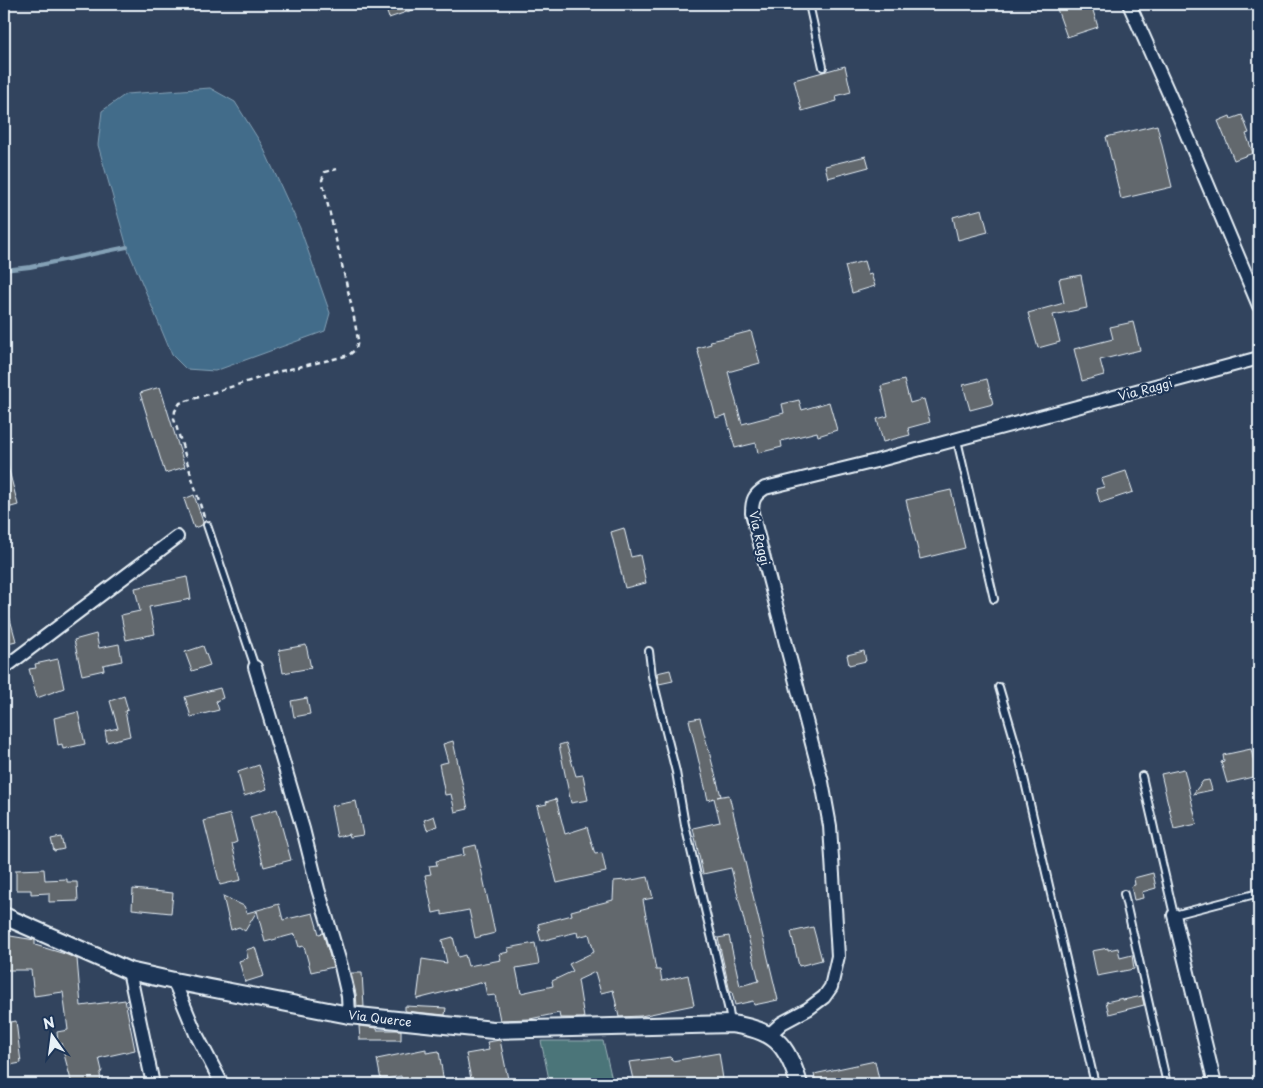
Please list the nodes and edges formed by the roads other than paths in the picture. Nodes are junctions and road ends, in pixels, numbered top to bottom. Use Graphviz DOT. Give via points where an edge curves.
graph roads {
  1 [pos="809,4"];
  2 [pos="1129,4"];
  3 [pos="823,67"];
  4 [pos="1259,306"];
  5 [pos="1259,358"];
  6 [pos="957,440"];
  7 [pos="207,525"];
  8 [pos="178,537"];
  9 [pos="994,599"];
  10 [pos="649,651"];
  11 [pos="255,667"];
  12 [pos="4,668"];
  13 [pos="999,687"];
  14 [pos="1142,776"];
  15 [pos="1259,893"];
  16 [pos="1124,894"];
  17 [pos="1174,915"];
  18 [pos="4,916"];
  19 [pos="129,971"];
  20 [pos="174,981"];
  21 [pos="349,1015"];
  22 [pos="731,1024"];
  23 [pos="769,1035"];
  24 [pos="153,1084"];
  25 [pos="222,1084"];
  26 [pos="799,1084"];
  27 [pos="1095,1084"];
  28 [pos="1168,1084"];
  29 [pos="1215,1084"];
  1 -- 3 [label="lane"];
  2 -- 4 [label="street"];
  5 -- 6 [label="street, Via Raggi"];
  6 -- 9 [label="lane"];
  6 -- 23 [label="street, Via Raggi" via="765,488 756,493 752,504 822,782 830,826 838,956 831,987 824,996"];
  7 -- 11 [label="lane"];
  8 -- 12 [label="street"];
  10 -- 22 [label="lane"];
  11 -- 21 [label="street" via="341,966"];
  13 -- 27 [label="lane" via="1018,752"];
  14 -- 17 [label="lane"];
  15 -- 17 [label="lane"];
  16 -- 28 [label="lane"];
  17 -- 29 [label="street"];
  18 -- 19 [label="street, Via Querce"];
  19 -- 20 [label="street, Via Querce"];
  19 -- 24 [label="street"];
  20 -- 21 [label="street, Via Querce"];
  20 -- 25 [label="street"];
  21 -- 22 [label="street, Via Querce" via="493,1030"];
  22 -- 23 [label="street, Via Querce" via="748,1026"];
  23 -- 26 [label="street" via="783,1046"];
}
